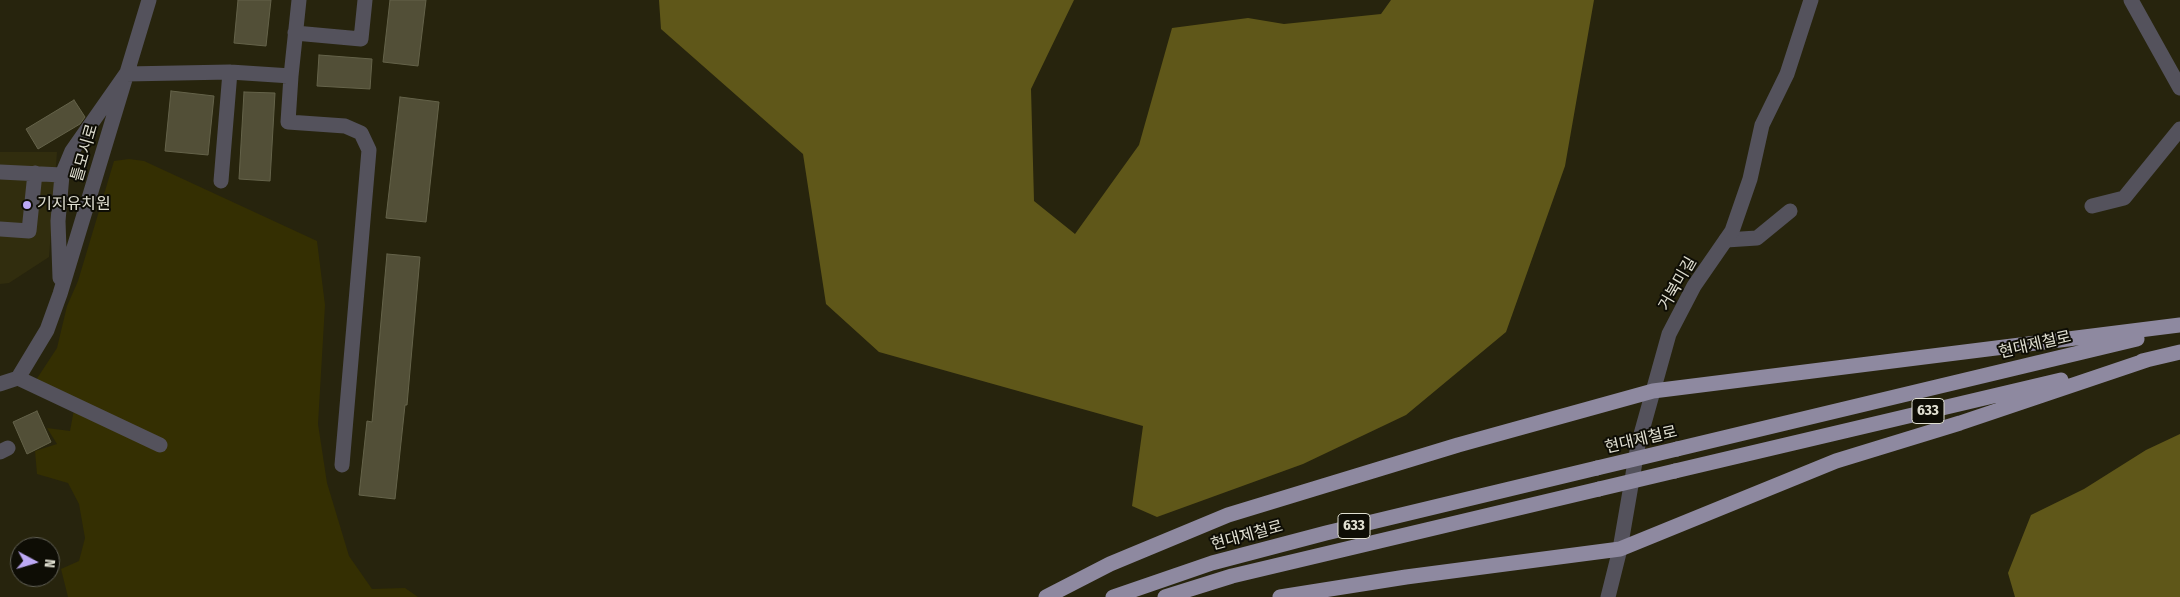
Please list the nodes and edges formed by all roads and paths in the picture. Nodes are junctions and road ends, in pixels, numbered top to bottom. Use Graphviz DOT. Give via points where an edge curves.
graph roads {
  1 [pos="149,0"];
  2 [pos="298,0"];
  3 [pos="365,0"];
  4 [pos="1811,0"];
  5 [pos="2131,0"];
  6 [pos="295,33"];
  7 [pos="230,72"];
  8 [pos="126,74"];
  9 [pos="291,76"];
  10 [pos="2180,88"];
  11 [pos="2180,129"];
  12 [pos="0,172"];
  13 [pos="35,174"];
  14 [pos="62,175"];
  15 [pos="221,181"];
  16 [pos="2092,206"];
  17 [pos="1790,211"];
  18 [pos="0,229"];
  19 [pos="1726,240"];
  20 [pos="60,294"];
  21 [pos="2180,327"];
  22 [pos="2180,352"];
  23 [pos="2150,359"];
  24 [pos="18,378"];
  25 [pos="0,384"];
  26 [pos="1653,391"];
  27 [pos="160,445"];
  28 [pos="342,465"];
  29 [pos="1620,549"];
  30 [pos="1046,597"];
  31 [pos="1113,597"];
  32 [pos="1166,597"];
  33 [pos="1280,597"];
  34 [pos="1608,597"];
  1 -- 8 [label="street, 틀모시로"];
  2 -- 6 [label="street"];
  3 -- 6 [label="street" via="361,39"];
  4 -- 19 [label="street, 거북미길" via="1787,74 1762,125 1750,179"];
  5 -- 10 [label="street"];
  6 -- 9 [label="street"];
  7 -- 8 [label="street"];
  7 -- 9 [label="street"];
  7 -- 15 [label="street"];
  8 -- 14 [label="street" via="72,151"];
  8 -- 20 [label="street, 틀모시로"];
  9 -- 28 [label="street" via="288,122 345,126 361,132 369,150"];
  11 -- 16 [label="street" via="2124,198"];
  12 -- 13 [label="street"];
  13 -- 14 [label="street"];
  13 -- 18 [label="street" via="29,232"];
  14 -- 20 [label="street" via="58,221"];
  17 -- 19 [label="street" via="1757,238"];
  19 -- 26 [label="street, 거북미길" via="1694,286 1669,334"];
  20 -- 24 [label="street, 틀모시로" via="47,330"];
  21 -- 26 [label="highway"];
  21 -- 31 [label="highway, 현대제철로 / 633, bridge" via="1336,531 1212,563"];
  22 -- 23 [label="highway, 633"];
  23 -- 29 [label="highway" via="1836,462"];
  23 -- 32 [label="highway, 633, bridge" via="1232,576"];
  24 -- 25 [label="street"];
  24 -- 27 [label="street"];
  26 -- 29 [label="street, 거북미길" via="1638,445"];
  26 -- 30 [label="highway" via="1458,444 1228,515 1110,564"];
  29 -- 33 [label="highway"];
  29 -- 34 [label="street, 거북미길"];
}
